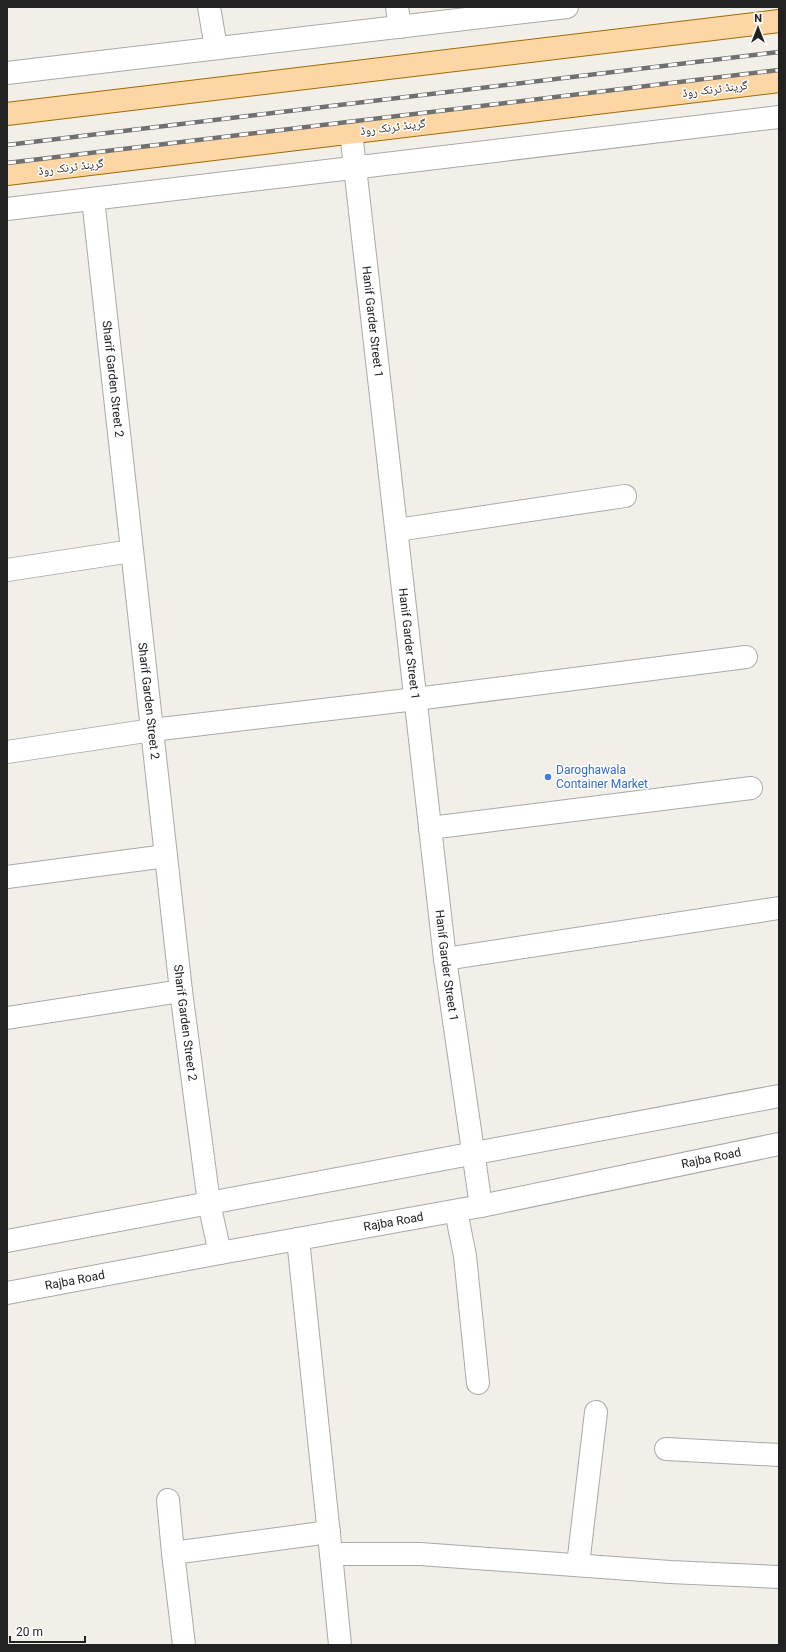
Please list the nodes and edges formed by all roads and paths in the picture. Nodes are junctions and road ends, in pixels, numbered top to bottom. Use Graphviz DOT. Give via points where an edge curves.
graph roads {
  1 [pos="209,7"];
  2 [pos="567,7"];
  3 [pos="399,17"];
  4 [pos="779,20"];
  5 [pos="216,48"];
  6 [pos="7,73"];
  7 [pos="779,81"];
  8 [pos="7,114"];
  9 [pos="779,117"];
  10 [pos="351,132"];
  11 [pos="355,168"];
  12 [pos="7,174"];
  13 [pos="93,199"];
  14 [pos="7,209"];
  15 [pos="624,496"];
  16 [pos="397,530"];
  17 [pos="132,551"];
  18 [pos="7,570"];
  19 [pos="746,657"];
  20 [pos="416,700"];
  21 [pos="152,730"];
  22 [pos="7,752"];
  23 [pos="751,788"];
  24 [pos="430,828"];
  25 [pos="166,856"];
  26 [pos="7,877"];
  27 [pos="779,908"];
  28 [pos="445,959"];
  29 [pos="181,991"];
  30 [pos="7,1018"];
  31 [pos="779,1096"];
  32 [pos="779,1144"];
  33 [pos="473,1154"];
  34 [pos="209,1203"];
  35 [pos="481,1206"];
  36 [pos="456,1211"];
  37 [pos="298,1239"];
  38 [pos="7,1241"];
  39 [pos="220,1253"];
  40 [pos="7,1293"];
  41 [pos="478,1383"];
  42 [pos="596,1412"];
  43 [pos="666,1449"];
  44 [pos="779,1455"];
  45 [pos="168,1500"];
  46 [pos="329,1532"];
  47 [pos="173,1553"];
  48 [pos="331,1554"];
  49 [pos="578,1565"];
  50 [pos="779,1577"];
  51 [pos="184,1645"];
  52 [pos="340,1645"];
  1 -- 5 [label="street"];
  2 -- 3 [label="street"];
  3 -- 5 [label="street"];
  4 -- 8 [label="main road"];
  5 -- 6 [label="street"];
  7 -- 10 [label="main road, گرینڈ ٹرنک روڈ"];
  9 -- 11 [label="street"];
  10 -- 11 [label="street, Hanif Garder Street 1"];
  10 -- 12 [label="main road, گرینڈ ٹرنک روڈ"];
  11 -- 13 [label="street"];
  11 -- 16 [label="street, Hanif Garder Street 1"];
  13 -- 14 [label="street"];
  13 -- 17 [label="street, Sharif Garden Street 2"];
  15 -- 16 [label="street"];
  16 -- 20 [label="street, Hanif Garder Street 1"];
  17 -- 18 [label="street"];
  17 -- 21 [label="street, Sharif Garden Street 2"];
  19 -- 20 [label="street"];
  20 -- 21 [label="street"];
  20 -- 24 [label="street, Hanif Garder Street 1"];
  21 -- 22 [label="street"];
  21 -- 25 [label="street, Sharif Garden Street 2"];
  23 -- 24 [label="street"];
  24 -- 28 [label="street, Hanif Garder Street 1"];
  25 -- 26 [label="street"];
  25 -- 29 [label="street, Sharif Garden Street 2"];
  27 -- 28 [label="street"];
  28 -- 33 [label="street, Hanif Garder Street 1"];
  29 -- 30 [label="street"];
  29 -- 34 [label="street, Sharif Garden Street 2"];
  31 -- 33 [label="street"];
  32 -- 35 [label="street, Rajba Road"];
  33 -- 34 [label="street"];
  33 -- 35 [label="street, Hanif Garder Street 1"];
  34 -- 38 [label="street"];
  34 -- 39 [label="street, Sharif Garden Street 2"];
  35 -- 36 [label="street, Rajba Road"];
  36 -- 37 [label="street, Rajba Road"];
  36 -- 41 [label="street" via="464,1256"];
  37 -- 39 [label="street, Rajba Road"];
  37 -- 46 [label="street"];
  39 -- 40 [label="street, Rajba Road"];
  42 -- 49 [label="street"];
  43 -- 44 [label="street"];
  45 -- 47 [label="street"];
  46 -- 47 [label="street"];
  46 -- 48 [label="street"];
  47 -- 51 [label="street"];
  48 -- 49 [label="street" via="420,1554"];
  48 -- 52 [label="street"];
  49 -- 50 [label="street"];
}
